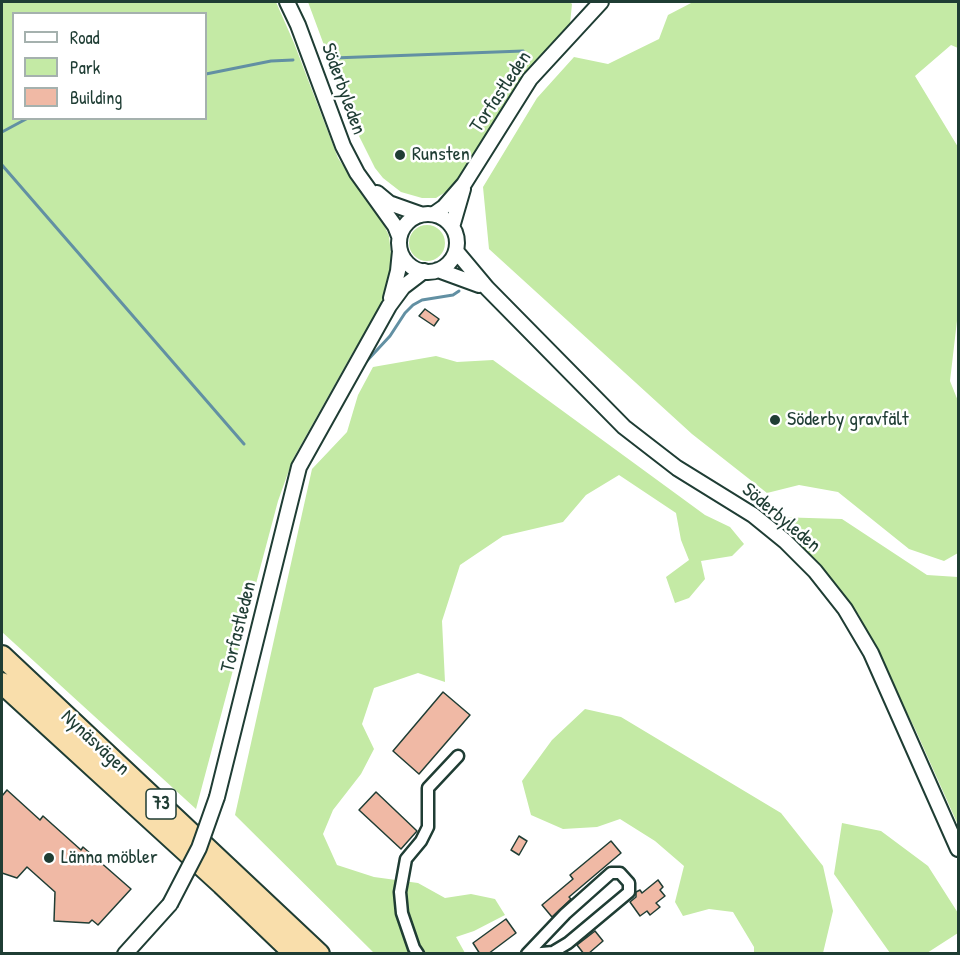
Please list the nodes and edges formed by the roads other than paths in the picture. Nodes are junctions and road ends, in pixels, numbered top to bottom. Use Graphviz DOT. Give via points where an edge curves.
graph roads {
  1 [pos="287,2"];
  2 [pos="597,3"];
  3 [pos="464,184"];
  4 [pos="368,187"];
  5 [pos="427,214"];
  6 [pos="452,226"];
  7 [pos="399,236"];
  8 [pos="400,251"];
  9 [pos="456,252"];
  10 [pos="431,271"];
  11 [pos="487,288"];
  12 [pos="389,306"];
  13 [pos="2,656"];
  14 [pos="2,683"];
  15 [pos="458,756"];
  16 [pos="958,849"];
  17 [pos="124,954"];
  18 [pos="295,954"];
  19 [pos="319,954"];
  20 [pos="418,954"];
  21 [pos="526,954"];
  22 [pos="531,954"];
  1 -- 4 [label="street, Söderbyleden" via="343,146"];
  2 -- 3 [label="street, Torfastleden" via="530,79"];
  3 -- 5 [label="street, Torfastleden" via="444,207"];
  3 -- 6 [label="street, Torfastleden"];
  4 -- 5 [label="street, Söderbyleden" via="390,203"];
  4 -- 7 [label="street, Söderbyleden"];
  5 -- 6 [label="street"];
  5 -- 7 [label="street" via="407,222"];
  6 -- 9 [label="street"];
  7 -- 8 [label="street"];
  8 -- 10 [label="street" via="407,263 418,270"];
  8 -- 12 [label="street, Torfastleden"];
  9 -- 10 [label="street" via="452,259"];
  9 -- 11 [label="street, Söderbyleden"];
  10 -- 11 [label="street, Söderbyleden"];
  10 -- 12 [label="street, Torfastleden" via="403,287"];
  11 -- 16 [label="street, Söderbyleden" via="624,427 677,468 753,514 815,571 845,609 871,653"];
  12 -- 17 [label="street, Torfastleden, bridge" via="299,467 217,797 199,848 170,904"];
  13 -- 19 [label="highway, Nynäsvägen / 73"];
  14 -- 18 [label="highway, Nynäsvägen / 73"];
  15 -- 20 [label="street" via="428,788 428,827 406,859 400,892 402,913"];
  21 -- 22 [label="street" via="611,873 620,873 629,883 629,892 568,944 553,952"];
}
